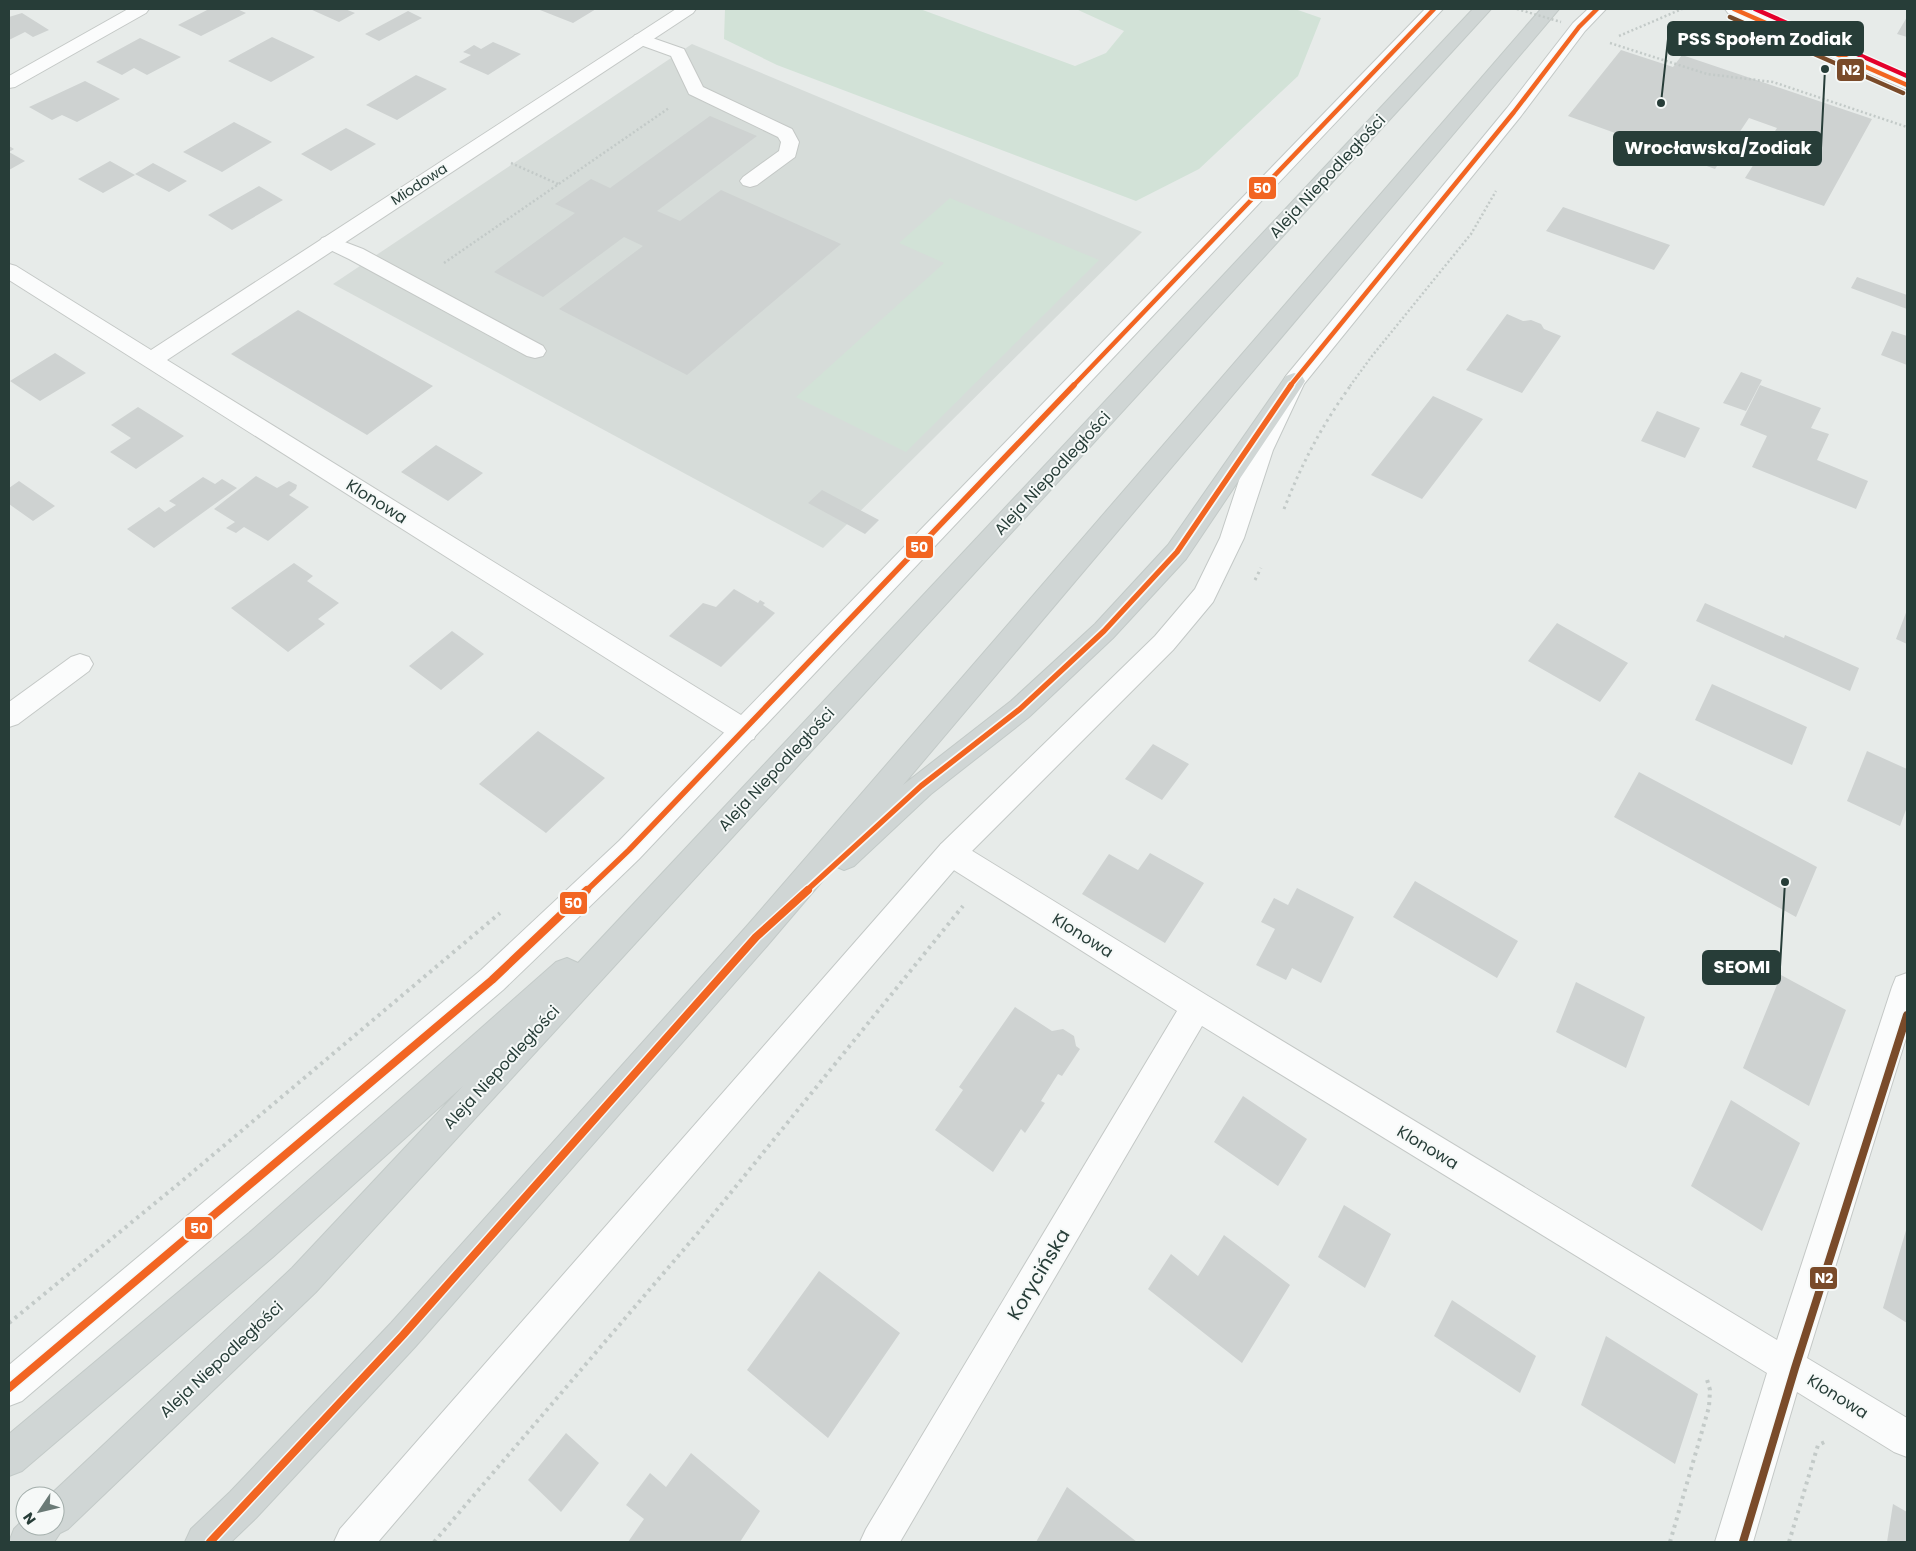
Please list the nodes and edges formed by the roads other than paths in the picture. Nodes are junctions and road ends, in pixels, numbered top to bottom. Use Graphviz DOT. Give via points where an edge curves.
graph roads {
  1 [pos="140,9"];
  2 [pos="687,9"];
  3 [pos="1434,9"];
  4 [pos="1482,9"];
  5 [pos="1596,9"];
  6 [pos="1717,9"];
  7 [pos="1742,12"];
  8 [pos="1555,16"];
  9 [pos="641,39"];
  10 [pos="9,83"];
  11 [pos="1907,85"];
  12 [pos="750,181"];
  13 [pos="329,242"];
  14 [pos="9,271"];
  15 [pos="535,351"];
  16 [pos="152,359"];
  17 [pos="1294,381"];
  18 [pos="80,664"];
  19 [pos="9,716"];
  20 [pos="744,731"];
  21 [pos="951,853"];
  22 [pos="688,864"];
  23 [pos="756,937"];
  24 [pos="1907,987"];
  25 [pos="1197,1006"];
  26 [pos="1787,1365"];
  27 [pos="9,1388"];
  28 [pos="1907,1439"];
  29 [pos="9,1458"];
  30 [pos="244,1505"];
  31 [pos="65,1507"];
  32 [pos="204,1542"];
  33 [pos="210,1542"];
  34 [pos="353,1542"];
  35 [pos="879,1542"];
  36 [pos="1734,1542"];
  1 -- 10 [label="main road"];
  2 -- 9 [label="main road, Miodowa"];
  3 -- 20 [label="main road"];
  4 -- 22 [label="main road, Aleja Niepodległości"];
  5 -- 17 [label="main road"];
  6 -- 7 [label="main road"];
  7 -- 11 [label="main road"];
  8 -- 23 [label="main road"];
  9 -- 12 [label="main road" via="678,53 695,90 785,133 790,142 788,153"];
  9 -- 13 [label="main road, Miodowa"];
  13 -- 15 [label="main road"];
  13 -- 16 [label="main road, Miodowa"];
  14 -- 16 [label="main road, Klonowa"];
  16 -- 20 [label="main road, Klonowa"];
  17 -- 21 [label="main road" via="1261,450 1232,538 1204,595 1164,643"];
  17 -- 23 [label="main road" via="1177,552 1104,631 1020,709 921,786"];
  18 -- 19 [label="main road"];
  20 -- 27 [label="main road" via="629,850 492,980"];
  21 -- 25 [label="main road, Klonowa"];
  21 -- 34 [label="main road"];
  22 -- 29 [label="main road" via="261,1245"];
  22 -- 31 [label="main road, Aleja Niepodległości" via="304,1280"];
  23 -- 30 [label="main road" via="403,1335"];
  24 -- 26 [label="main road"];
  25 -- 26 [label="main road, Klonowa"];
  25 -- 35 [label="main road, Korycińska"];
  26 -- 28 [label="main road, Klonowa"];
  26 -- 36 [label="main road"];
  30 -- 32 [label="main road"];
  30 -- 33 [label="main road"];
}
